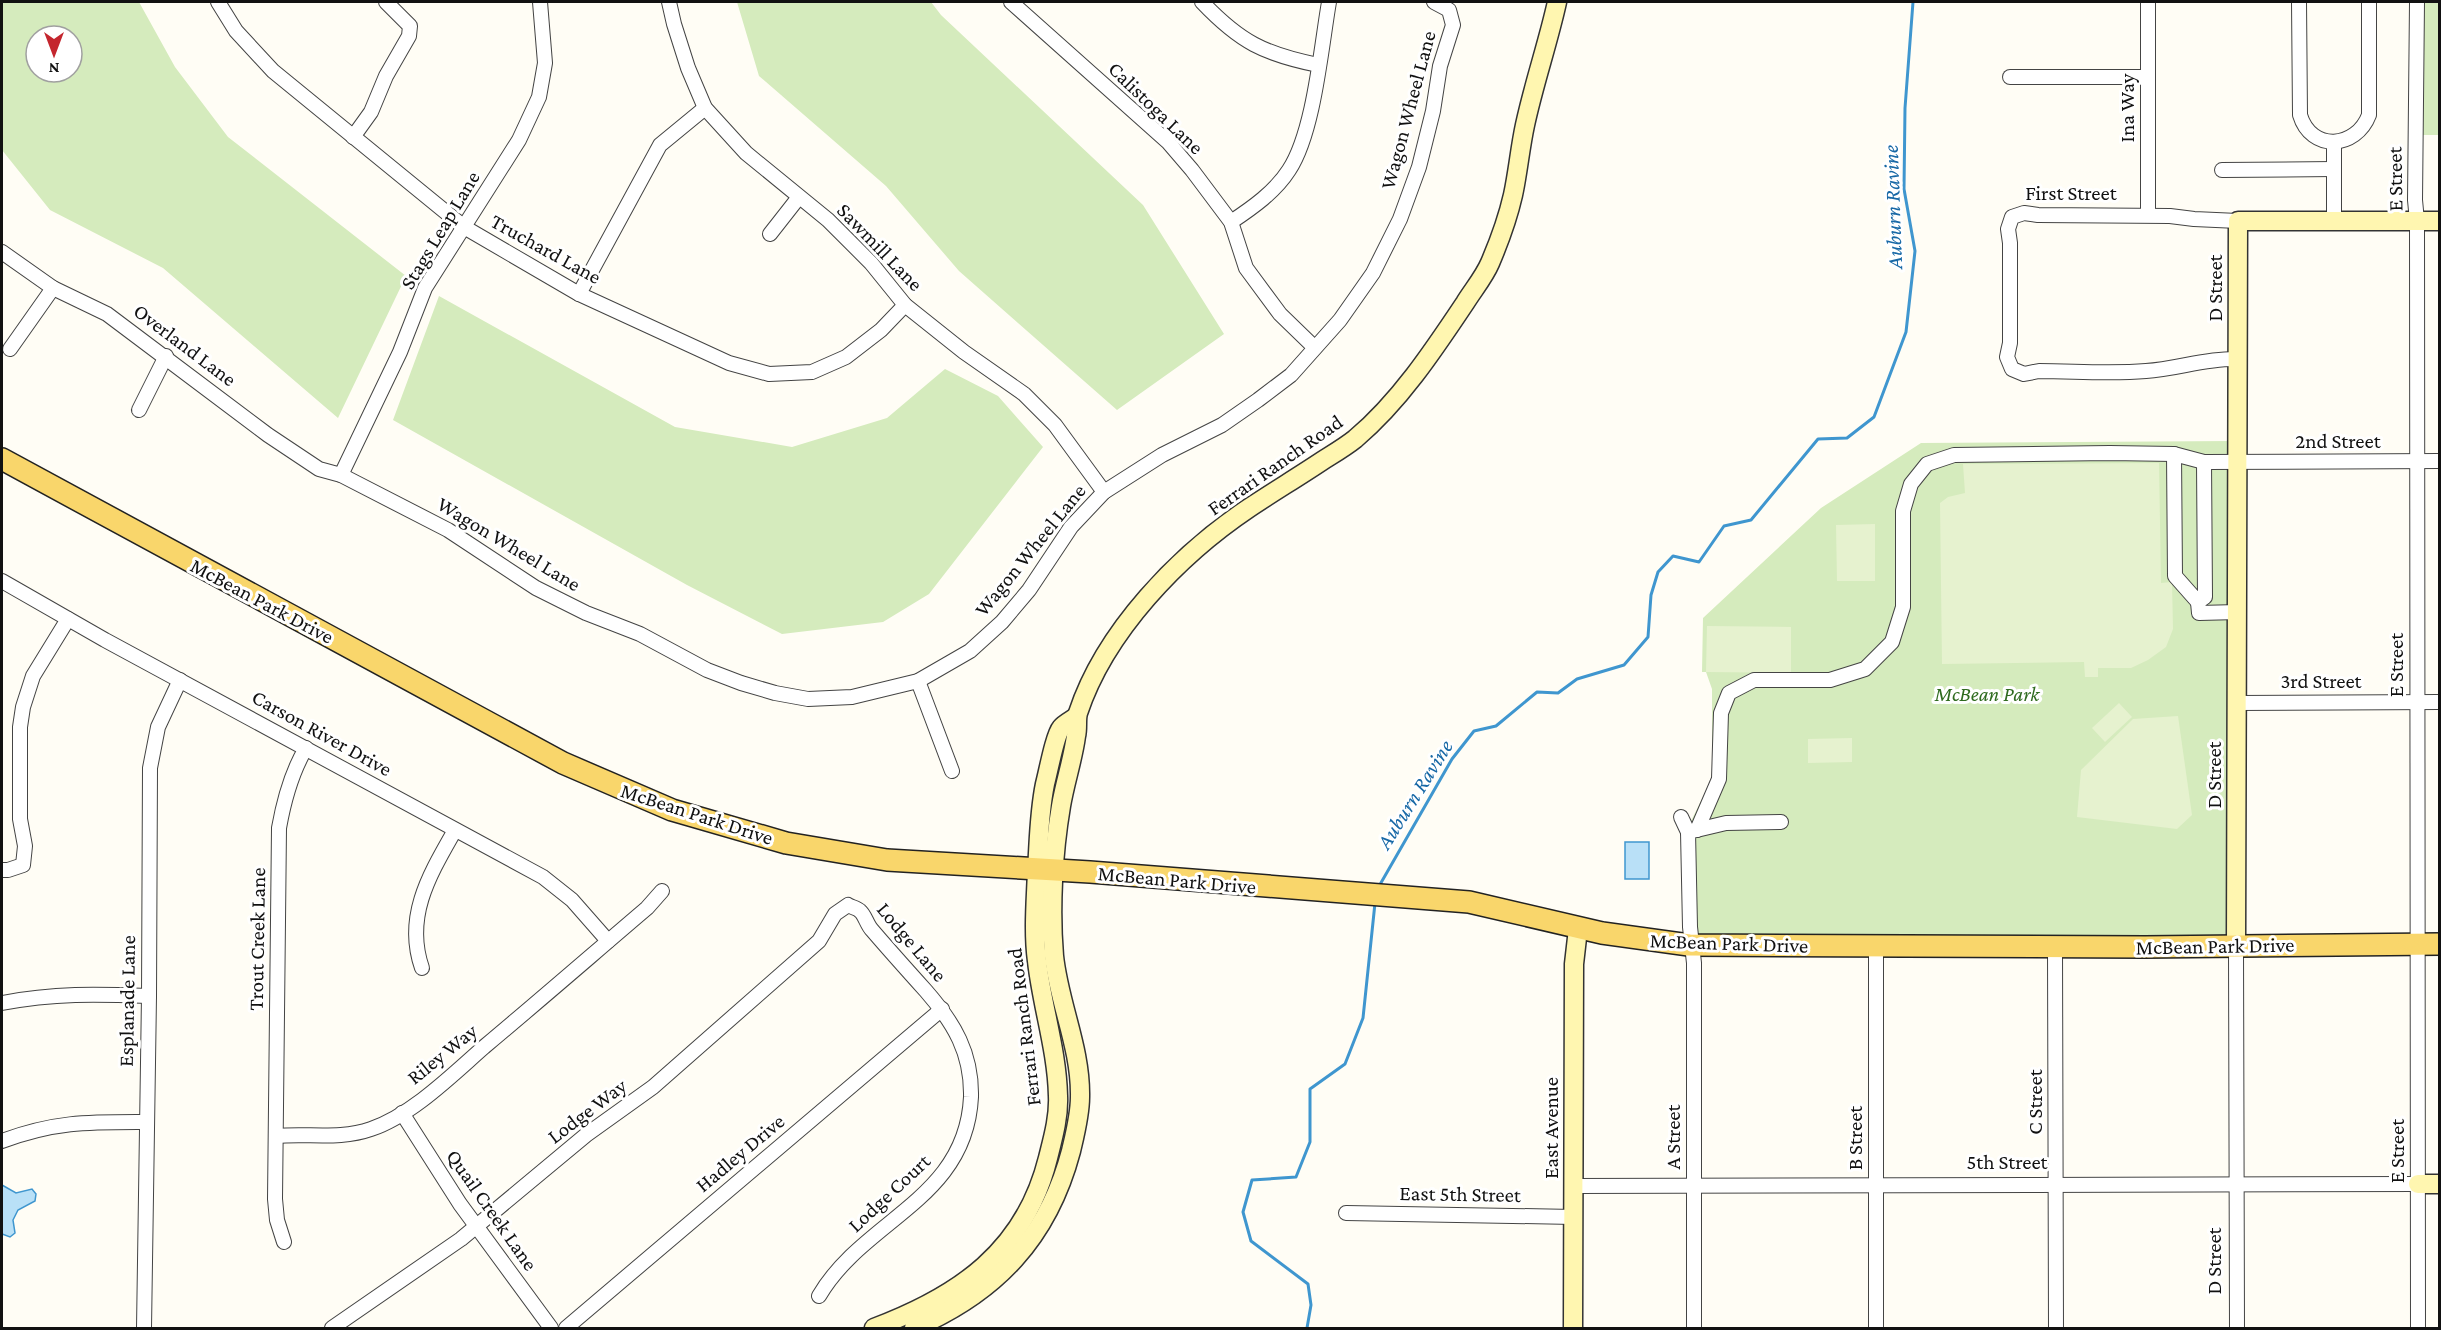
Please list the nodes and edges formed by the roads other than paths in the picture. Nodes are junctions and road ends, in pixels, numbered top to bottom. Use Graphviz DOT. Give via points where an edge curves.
graph roads {
  1 [pos="218,2"];
  2 [pos="386,2"];
  3 [pos="540,2"];
  4 [pos="669,2"];
  5 [pos="1011,2"];
  6 [pos="1202,2"];
  7 [pos="1329,2"];
  8 [pos="1434,2"];
  9 [pos="1557,2"];
  10 [pos="2148,2"];
  11 [pos="2299,2"];
  12 [pos="2370,2"];
  13 [pos="2417,2"];
  14 [pos="1318,65"];
  15 [pos="2010,77"];
  16 [pos="2148,77"];
  17 [pos="705,108"];
  18 [pos="352,137"];
  19 [pos="2334,142"];
  20 [pos="2334,169"];
  21 [pos="2222,170"];
  22 [pos="799,197"];
  23 [pos="2148,215"];
  24 [pos="2238,220"];
  25 [pos="2334,221"];
  26 [pos="2417,221"];
  27 [pos="2439,221"];
  28 [pos="1231,222"];
  29 [pos="464,226"];
  30 [pos="770,234"];
  31 [pos="2,252"];
  32 [pos="53,288"];
  33 [pos="579,294"];
  34 [pos="905,304"];
  35 [pos="1314,347"];
  36 [pos="10,349"];
  37 [pos="166,356"];
  38 [pos="2237,359"];
  39 [pos="139,410"];
  40 [pos="2174,454"];
  41 [pos="2,459"];
  42 [pos="2417,461"];
  43 [pos="2439,461"];
  44 [pos="2204,462"];
  45 [pos="2238,462"];
  46 [pos="341,475"];
  47 [pos="1104,492"];
  48 [pos="2,581"];
  49 [pos="2198,602"];
  50 [pos="2238,612"];
  51 [pos="68,619"];
  52 [pos="180,680"];
  53 [pos="918,681"];
  54 [pos="2417,702"];
  55 [pos="2439,702"];
  56 [pos="2238,703"];
  57 [pos="306,748"];
  58 [pos="952,771"];
  59 [pos="1681,817"];
  60 [pos="1781,822"];
  61 [pos="455,830"];
  62 [pos="1693,831"];
  63 [pos="2,870"];
  64 [pos="1046,870"];
  65 [pos="662,891"];
  66 [pos="848,905"];
  67 [pos="1578,928"];
  68 [pos="608,941"];
  69 [pos="2417,944"];
  70 [pos="2439,944"];
  71 [pos="1692,945"];
  72 [pos="1876,947"];
  73 [pos="2055,947"];
  74 [pos="2236,947"];
  75 [pos="422,968"];
  76 [pos="149,996"];
  77 [pos="2,1003"];
  78 [pos="942,1009"];
  79 [pos="402,1113"];
  80 [pos="146,1122"];
  81 [pos="276,1136"];
  82 [pos="2,1141"];
  83 [pos="2237,1184"];
  84 [pos="2418,1184"];
  85 [pos="2439,1184"];
  86 [pos="1694,1185"];
  87 [pos="1876,1185"];
  88 [pos="2056,1185"];
  89 [pos="1574,1186"];
  90 [pos="1346,1213"];
  91 [pos="1574,1217"];
  92 [pos="476,1227"];
  93 [pos="284,1242"];
  94 [pos="819,1296"];
  95 [pos="144,1329"];
  96 [pos="332,1329"];
  97 [pos="551,1329"];
  98 [pos="566,1329"];
  99 [pos="874,1329"];
  100 [pos="914,1329"];
  101 [pos="1573,1329"];
  102 [pos="1694,1329"];
  103 [pos="1876,1329"];
  104 [pos="2056,1329"];
  105 [pos="2237,1329"];
  106 [pos="2418,1329"];
  1 -- 18 [label="street, Truchard Lane" via="236,31 273,71"];
  2 -- 18 [label="street" via="410,26 409,36 371,112"];
  3 -- 29 [label="street, Stags Leap Lane" via="545,63 539,97 519,140"];
  4 -- 17 [label="street, Sawmill Lane"];
  5 -- 28 [label="street, Calistoga Lane" via="1168,142"];
  6 -- 14 [label="street" via="1249,43"];
  7 -- 14 [label="street"];
  8 -- 35 [label="street, Wagon Wheel Lane" via="1449,10 1452,24 1419,167 1400,219 1373,273 1340,320"];
  9 -- 64 [label="main road, Ferrari Ranch Road" via="1525,125 1513,197 1489,266 1442,339 1401,392 1355,440 1222,528 1168,575 1133,614 1095,676 1077,717 1057,833"];
  10 -- 16 [label="street, Ina Way"];
  11 -- 19 [label="street" via="2300,115 2314,136"];
  12 -- 19 [label="street" via="2369,115 2355,135"];
  13 -- 26 [label="street, E Street"];
  14 -- 28 [label="street" via="1301,146 1289,171"];
  15 -- 16 [label="street"];
  16 -- 23 [label="street, Ina Way"];
  17 -- 22 [label="street, Sawmill Lane" via="746,153"];
  17 -- 33 [label="street" via="660,145"];
  18 -- 29 [label="street, Truchard Lane"];
  19 -- 20 [label="street"];
  20 -- 21 [label="street"];
  20 -- 25 [label="street"];
  22 -- 30 [label="street"];
  22 -- 34 [label="street, Sawmill Lane" via="871,263"];
  23 -- 24 [label="street, First Street"];
  23 -- 38 [label="street, First Street" via="2024,213 2012,217 2008,229 2007,357 2012,369 2024,374 2143,371"];
  24 -- 25 [label="main road, First Street"];
  24 -- 38 [label="main road, D Street"];
  25 -- 26 [label="main road, First Street"];
  26 -- 27 [label="main road, First Street"];
  26 -- 42 [label="street, E Street"];
  28 -- 35 [label="street, Calistoga Lane" via="1246,268 1280,314"];
  29 -- 33 [label="street, Truchard Lane"];
  29 -- 46 [label="street, Stags Leap Lane" via="425,288 400,352"];
  31 -- 32 [label="street, Overland Lane"];
  32 -- 36 [label="street"];
  32 -- 37 [label="street, Overland Lane" via="107,314"];
  33 -- 34 [label="street, Truchard Lane" via="729,363 769,374 812,372 846,357 881,330"];
  34 -- 47 [label="street, Sawmill Lane" via="1024,394 1055,426"];
  35 -- 47 [label="street, Wagon Wheel Lane" via="1291,375 1222,425 1162,455"];
  37 -- 39 [label="street"];
  37 -- 46 [label="street, Overland Lane" via="268,435 319,469"];
  38 -- 45 [label="main road, D Street"];
  40 -- 44 [label="street, 2nd Street"];
  40 -- 49 [label="street" via="2175,576"];
  40 -- 62 [label="street, 2nd Street" via="1954,455 1928,464 1911,484 1903,511 1903,607 1892,642 1865,669 1830,680 1754,680 1729,693 1721,713 1719,779"];
  41 -- 64 [label="main road, McBean Park Drive" via="562,763 672,810 786,843 887,860"];
  42 -- 43 [label="street, 2nd Street"];
  42 -- 45 [label="street, 2nd Street"];
  42 -- 54 [label="street, E Street"];
  44 -- 45 [label="street, 2nd Street"];
  44 -- 49 [label="street" via="2205,597"];
  45 -- 50 [label="main road, D Street"];
  46 -- 53 [label="street, Wagon Wheel Lane" via="448,530 536,588 741,683 808,699 852,697"];
  47 -- 53 [label="street, Wagon Wheel Lane" via="1071,527 1029,590 1002,622 970,651"];
  48 -- 51 [label="street, Carson River Drive"];
  49 -- 50 [label="street" via="2199,613"];
  50 -- 56 [label="main road, D Street"];
  51 -- 52 [label="street, Carson River Drive"];
  51 -- 63 [label="street" via="33,676 23,707 20,819 26,846 23,865"];
  52 -- 57 [label="street, Carson River Drive"];
  52 -- 76 [label="street, Esplanade Lane" via="158,727 150,768"];
  53 -- 58 [label="street"];
  54 -- 55 [label="street, 3rd Street"];
  54 -- 56 [label="street, 3rd Street"];
  54 -- 69 [label="street, E Street"];
  56 -- 74 [label="main road, D Street"];
  57 -- 61 [label="street, Carson River Drive"];
  57 -- 81 [label="street, Trout Creek Lane" via="284,800 279,828"];
  59 -- 62 [label="street"];
  60 -- 62 [label="street" via="1726,823"];
  61 -- 68 [label="street, Carson River Drive" via="543,877 572,900"];
  61 -- 75 [label="street" via="428,879 421,901 416,950"];
  62 -- 71 [label="street, A Street"];
  64 -- 67 [label="main road, McBean Park Drive" via="1469,902"];
  64 -- 99 [label="main road, Ferrari Ranch Road" via="1035,920 1036,959 1058,1097 1055,1131 1044,1175 1026,1215 989,1263 926,1306"];
  64 -- 100 [label="main road, Ferrari Ranch Road" via="1054,958 1076,1047 1080,1096 1076,1133 1063,1181 1046,1219 999,1275 964,1303"];
  65 -- 68 [label="street, Riley Way"];
  66 -- 78 [label="street, Lodge Lane" via="861,911 870,927"];
  66 -- 92 [label="street, Lodge Way" via="834,915 819,941 653,1087 586,1135"];
  67 -- 71 [label="main road, McBean Park Drive" via="1624,938"];
  67 -- 89 [label="main road, East Avenue" via="1574,964"];
  68 -- 79 [label="street, Riley Way"];
  69 -- 70 [label="main road, McBean Park Drive"];
  69 -- 74 [label="main road, McBean Park Drive"];
  69 -- 84 [label="street, E Street"];
  71 -- 72 [label="main road, McBean Park Drive"];
  71 -- 86 [label="street, A Street"];
  72 -- 73 [label="main road, McBean Park Drive"];
  72 -- 87 [label="street, B Street"];
  73 -- 74 [label="main road, McBean Park Drive"];
  73 -- 88 [label="street, C Street"];
  74 -- 83 [label="street, D Street"];
  76 -- 77 [label="street" via="41,995"];
  76 -- 80 [label="street, Esplanade Lane"];
  78 -- 94 [label="street, Lodge Court" via="964,1046 971,1082 970,1113 959,1151 936,1183 846,1260"];
  78 -- 98 [label="street, Hadley Drive"];
  79 -- 81 [label="street, Riley Way" via="358,1134"];
  79 -- 92 [label="street, Quail Creek Lane"];
  80 -- 82 [label="street" via="57,1124"];
  80 -- 95 [label="street, Esplanade Lane"];
  81 -- 93 [label="street, Trout Creek Lane" via="277,1220"];
  83 -- 84 [label="street, 5th Street"];
  83 -- 88 [label="street, 5th Street"];
  83 -- 105 [label="street, D Street"];
  84 -- 85 [label="main road, 5th Street"];
  84 -- 106 [label="street, E Street"];
  86 -- 87 [label="street, 5th Street"];
  86 -- 89 [label="street, 5th Street"];
  86 -- 102 [label="street, A Street"];
  87 -- 88 [label="street, 5th Street"];
  87 -- 103 [label="street, B Street"];
  88 -- 104 [label="street, C Street"];
  89 -- 91 [label="main road, East Avenue"];
  90 -- 91 [label="street, East 5th Street"];
  91 -- 101 [label="main road, East Avenue"];
  92 -- 96 [label="street, Lodge Way"];
  92 -- 97 [label="street, Quail Creek Lane"];
}
